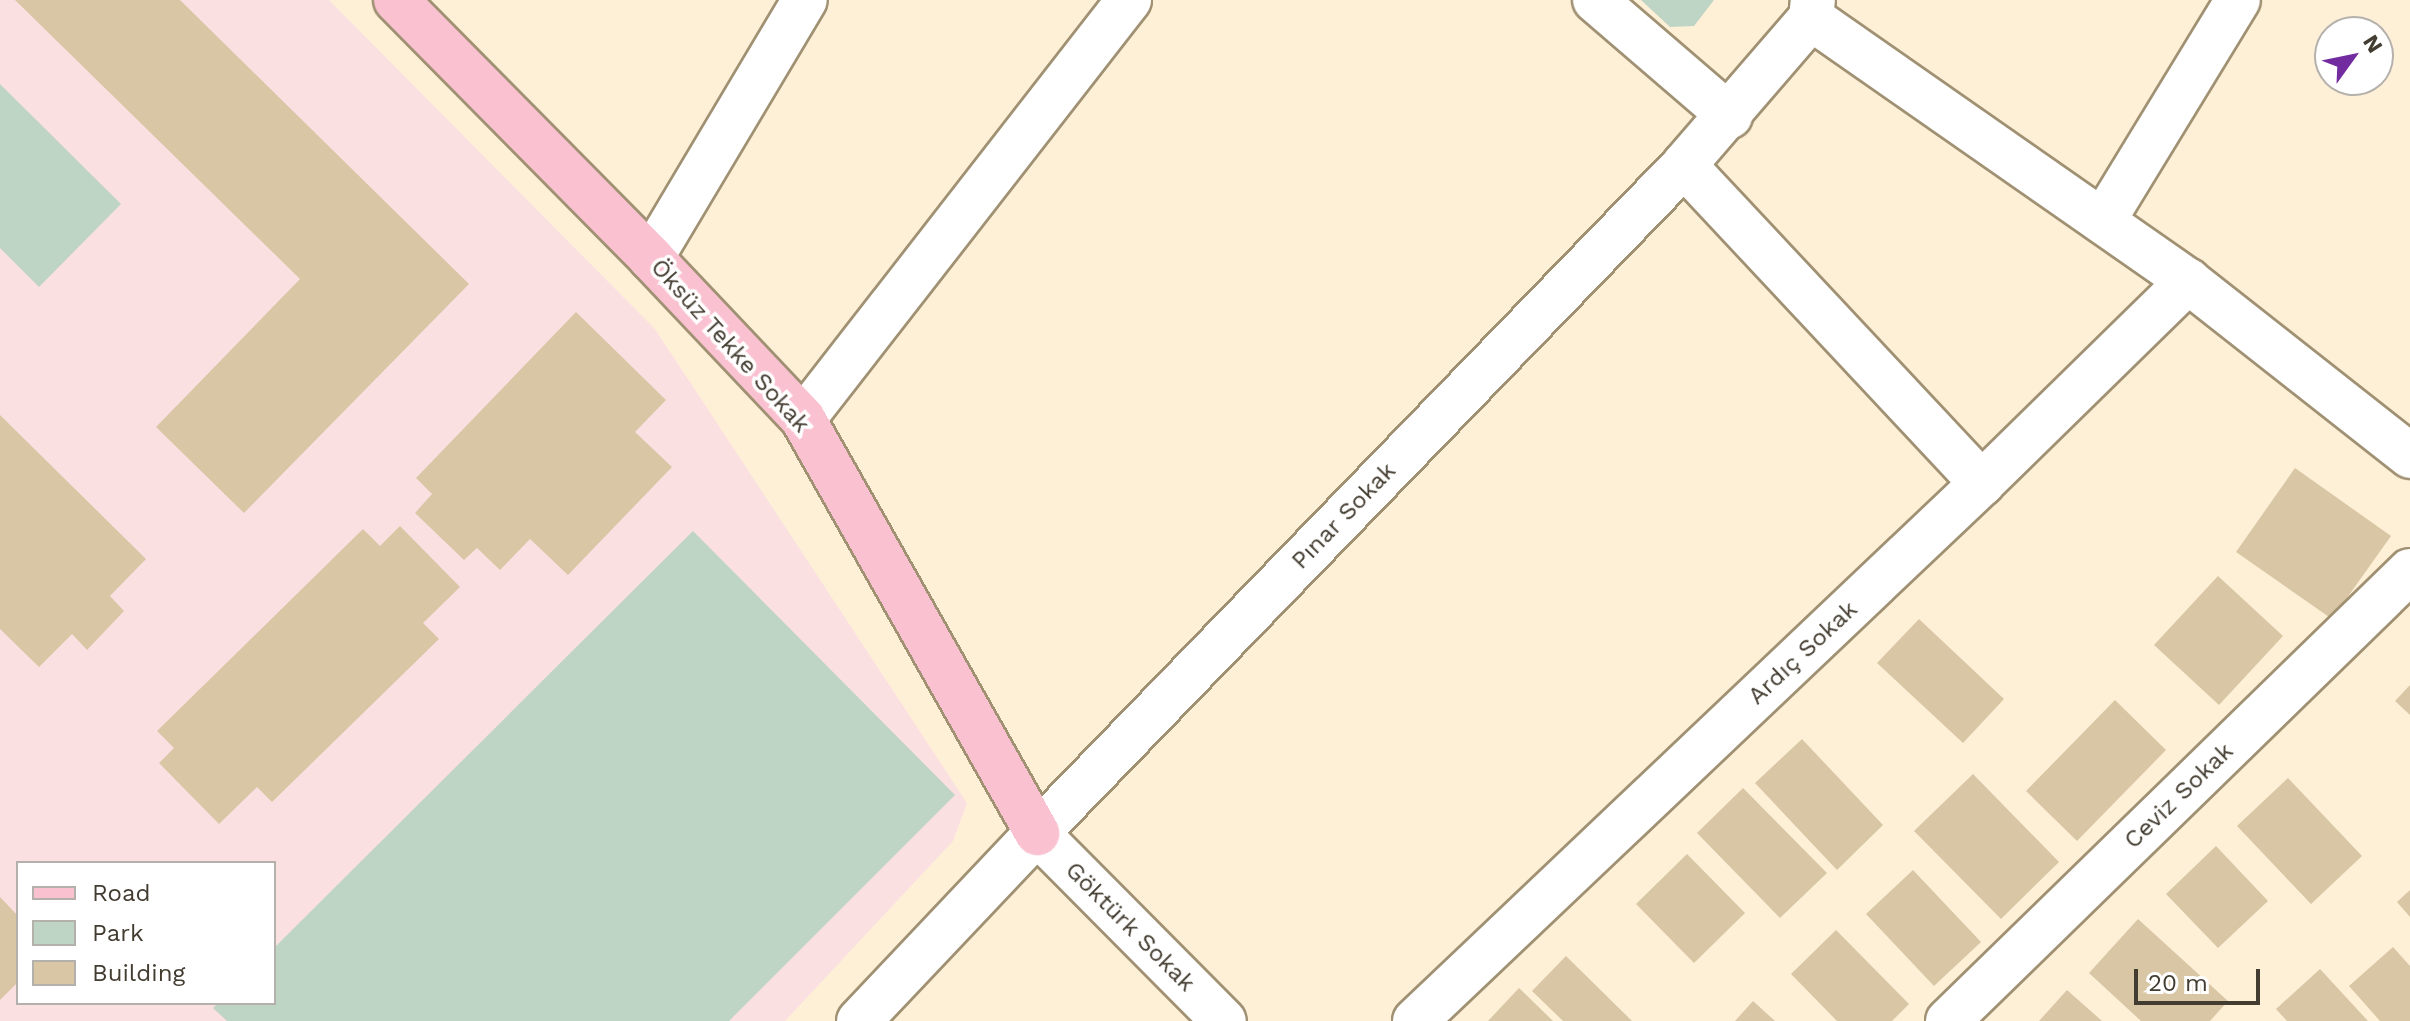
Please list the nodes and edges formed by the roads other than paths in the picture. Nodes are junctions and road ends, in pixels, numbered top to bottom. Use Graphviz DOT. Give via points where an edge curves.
graph roads {
  1 [pos="396,0"];
  2 [pos="805,0"];
  3 [pos="1129,0"];
  4 [pos="1595,0"];
  5 [pos="2238,0"];
  6 [pos="1812,9"];
  7 [pos="1730,116"];
  8 [pos="1684,165"];
  9 [pos="2103,221"];
  10 [pos="651,258"];
  11 [pos="2188,281"];
  12 [pos="803,419"];
  13 [pos="2410,456"];
  14 [pos="1982,483"];
  15 [pos="2410,571"];
  16 [pos="1037,833"];
  17 [pos="859,1021"];
  18 [pos="1224,1021"];
  19 [pos="1415,1021"];
  20 [pos="1948,1021"];
  1 -- 10 [label="main road, Öksüz Tekke Sokak"];
  2 -- 10 [label="street"];
  3 -- 12 [label="street"];
  4 -- 7 [label="street"];
  5 -- 9 [label="street"];
  6 -- 7 [label="street, Pınar Sokak"];
  6 -- 9 [label="street"];
  7 -- 8 [label="street, Pınar Sokak"];
  8 -- 14 [label="street"];
  8 -- 16 [label="street, Pınar Sokak"];
  9 -- 11 [label="street"];
  10 -- 12 [label="main road, Öksüz Tekke Sokak"];
  11 -- 13 [label="street"];
  11 -- 14 [label="street, Ardıç Sokak"];
  12 -- 16 [label="main road, Öksüz Tekke Sokak"];
  14 -- 19 [label="street, Ardıç Sokak"];
  15 -- 20 [label="street, Ceviz Sokak"];
  16 -- 17 [label="street, Pınar Sokak"];
  16 -- 18 [label="street, Göktürk Sokak"];
}
